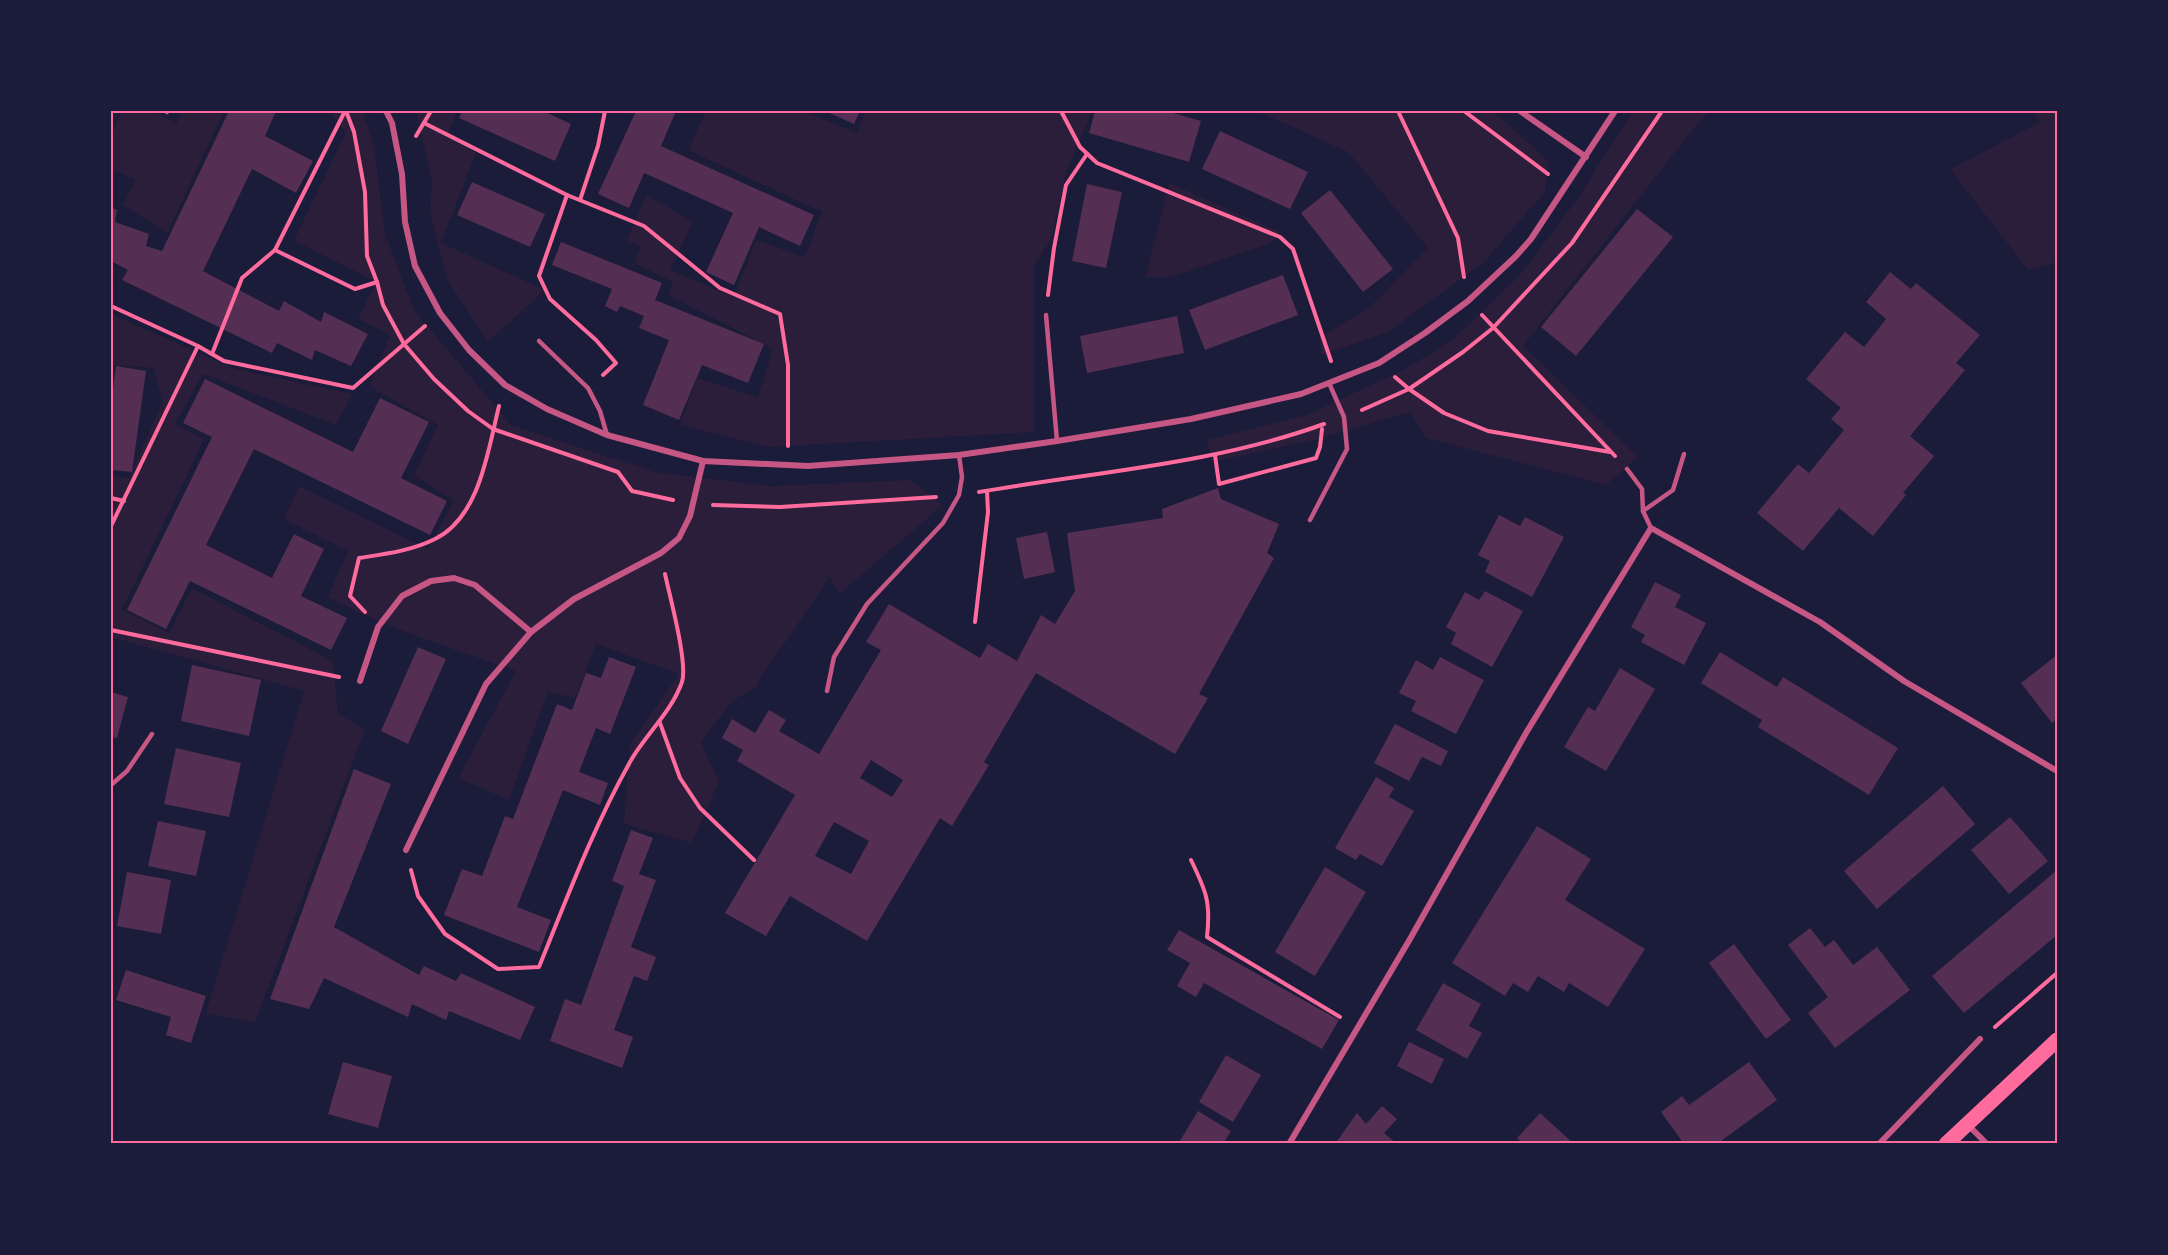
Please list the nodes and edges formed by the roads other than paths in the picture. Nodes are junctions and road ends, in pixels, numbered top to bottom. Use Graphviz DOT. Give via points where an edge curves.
graph roads {
  1 [pos="386,111"];
  2 [pos="1520,111"];
  3 [pos="1615,111"];
  4 [pos="1586,157"];
  5 [pos="1046,315"];
  6 [pos="539,341"];
  7 [pos="1329,383"];
  8 [pos="607,435"];
  9 [pos="1057,441"];
  10 [pos="1684,454"];
  11 [pos="959,455"];
  12 [pos="703,461"];
  13 [pos="1628,469"];
  14 [pos="1643,511"];
  15 [pos="1310,520"];
  16 [pos="1651,528"];
  17 [pos="531,633"];
  18 [pos="360,681"];
  19 [pos="827,691"];
  20 [pos="152,734"];
  21 [pos="2057,771"];
  22 [pos="111,785"];
  23 [pos="406,850"];
  24 [pos="1980,1039"];
  25 [pos="2057,1040"];
  26 [pos="1967,1124"];
  27 [pos="1289,1144"];
  28 [pos="1879,1144"];
  29 [pos="1946,1144"];
  30 [pos="1987,1144"];
  1 -- 8 [label="street" via="402,174 405,222 415,266 440,313 469,351 505,385 547,409"];
  2 -- 4 [label="street"];
  3 -- 4 [label="street"];
  4 -- 7 [label="street" via="1531,239 1468,301 1379,363"];
  5 -- 9 [label="lane"];
  6 -- 8 [label="lane" via="588,388"];
  7 -- 9 [label="street" via="1301,394 1191,419"];
  7 -- 15 [label="lane" via="1344,417 1347,449"];
  8 -- 12 [label="street"];
  9 -- 11 [label="street"];
  10 -- 14 [label="lane" via="1672,490"];
  11 -- 12 [label="street" via="808,466"];
  11 -- 19 [label="lane" via="959,495 943,523 867,604 834,657"];
  12 -- 17 [label="street" via="690,516 679,538 661,553 574,599"];
  13 -- 14 [label="lane" via="1642,489"];
  14 -- 16 [label="lane"];
  16 -- 21 [label="street" via="1820,622 1904,681"];
  16 -- 27 [label="street" via="1527,733"];
  17 -- 18 [label="street" via="475,585 454,578 431,581 402,596 378,627"];
  17 -- 23 [label="street" via="486,684"];
  20 -- 22 [label="lane" via="127,771"];
  24 -- 28 [label="street"];
  25 -- 26 [label="main road"];
  26 -- 29 [label="main road"];
  26 -- 30 [label="street"];
}
